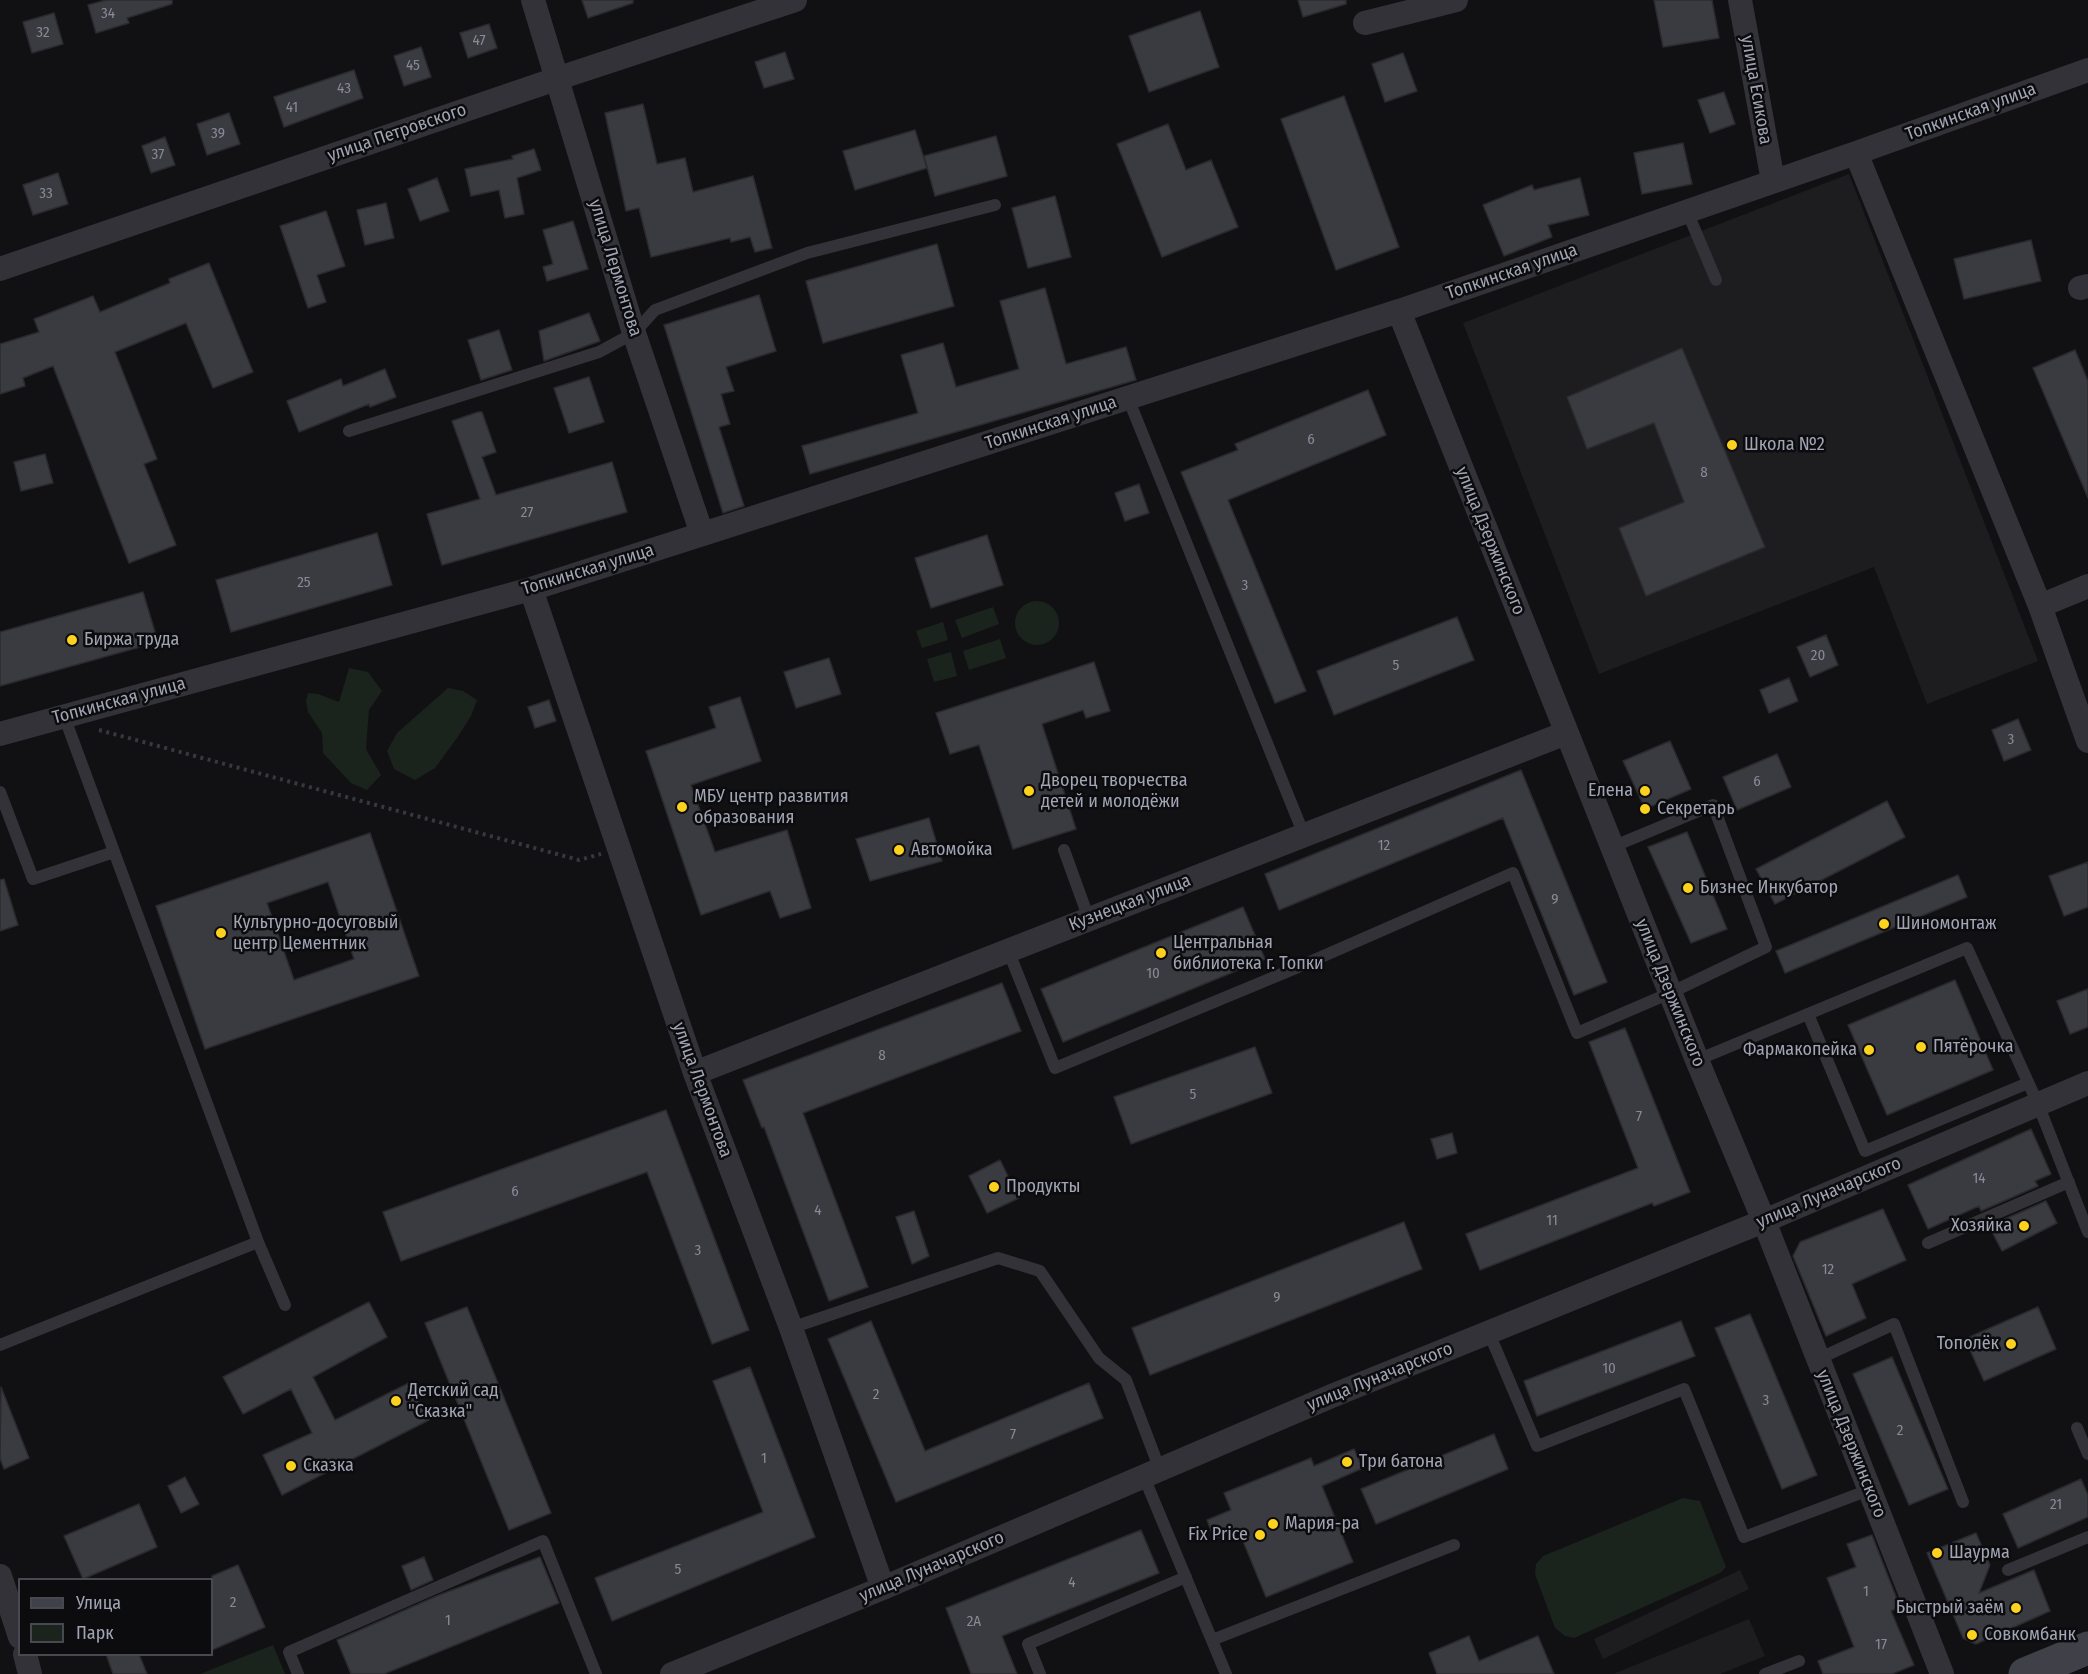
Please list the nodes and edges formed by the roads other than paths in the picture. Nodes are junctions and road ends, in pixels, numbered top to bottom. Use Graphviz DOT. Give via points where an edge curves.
graph roads {
  1 [pos="533,0"];
  2 [pos="795,0"];
  3 [pos="1456,0"];
  4 [pos="1740,0"];
  5 [pos="1365,23"];
  6 [pos="2088,70"];
  7 [pos="559,78"];
  8 [pos="1856,153"];
  9 [pos="1773,181"];
  10 [pos="995,205"];
  11 [pos="1687,211"];
  12 [pos="0,269"];
  13 [pos="1716,280"];
  14 [pos="1399,311"];
  15 [pos="634,333"];
  16 [pos="1128,398"];
  17 [pos="349,431"];
  18 [pos="702,534"];
  19 [pos="2088,586"];
  20 [pos="531,589"];
  21 [pos="2040,606"];
  22 [pos="67,723"];
  23 [pos="1566,733"];
  24 [pos="0,734"];
  25 [pos="2088,741"];
  26 [pos="0,792"];
  27 [pos="1304,835"];
  28 [pos="1612,847"];
  29 [pos="1064,850"];
  30 [pos="114,852"];
  31 [pos="1089,919"];
  32 [pos="1008,950"];
  33 [pos="1670,993"];
  34 [pos="1808,1014"];
  35 [pos="1697,1060"];
  36 [pos="695,1073"];
  37 [pos="2028,1083"];
  38 [pos="2088,1083"];
  39 [pos="2038,1104"];
  40 [pos="1865,1151"];
  41 [pos="1875,1174"];
  42 [pos="2069,1182"];
  43 [pos="1764,1221"];
  44 [pos="2088,1232"];
  45 [pos="258,1242"];
  46 [pos="1928,1243"];
  47 [pos="285,1305"];
  48 [pos="791,1328"];
  49 [pos="1489,1333"];
  50 [pos="0,1345"];
  51 [pos="1818,1359"];
  52 [pos="2077,1428"];
  53 [pos="2088,1455"];
  54 [pos="1152,1473"];
  55 [pos="1869,1490"];
  56 [pos="1964,1502"];
  57 [pos="2088,1537"];
  58 [pos="1454,1545"];
  59 [pos="2008,1570"];
  60 [pos="0,1576"];
  61 [pos="1186,1577"];
  62 [pos="883,1588"];
  63 [pos="18,1631"];
  64 [pos="1212,1640"];
  65 [pos="2088,1648"];
  66 [pos="26,1656"];
  67 [pos="1799,1661"];
  68 [pos="30,1674"];
  69 [pos="298,1674"];
  70 [pos="596,1674"];
  71 [pos="672,1674"];
  72 [pos="1040,1674"];
  73 [pos="1226,1674"];
  74 [pos="1765,1674"];
  75 [pos="1942,1674"];
  76 [pos="2025,1674"];
  1 -- 7 [label="street, улица Лермонтова"];
  2 -- 7 [label="street, улица Петровского"];
  3 -- 5 [label="street"];
  4 -- 9 [label="street, улица Есикова"];
  6 -- 8 [label="street, Топкинская улица"];
  7 -- 12 [label="street, улица Петровского"];
  7 -- 15 [label="street, улица Лермонтова"];
  8 -- 9 [label="street, Топкинская улица"];
  8 -- 21 [label="street"];
  9 -- 11 [label="street, Топкинская улица"];
  10 -- 15 [label="lane" via="807,252 655,310"];
  11 -- 13 [label="lane"];
  11 -- 14 [label="street, Топкинская улица"];
  14 -- 16 [label="street, Топкинская улица"];
  14 -- 23 [label="street, улица Дзержинского"];
  15 -- 17 [label="lane" via="599,352"];
  15 -- 18 [label="street, улица Лермонтова"];
  16 -- 18 [label="street, Топкинская улица"];
  16 -- 27 [label="lane"];
  18 -- 20 [label="street, Топкинская улица"];
  19 -- 21 [label="street"];
  20 -- 22 [label="street, Топкинская улица"];
  20 -- 36 [label="street, улица Лермонтова"];
  21 -- 25 [label="street"];
  22 -- 24 [label="street, Топкинская улица"];
  22 -- 30 [label="lane"];
  23 -- 27 [label="street, Кузнецкая улица"];
  23 -- 28 [label="street, улица Дзержинского"];
  26 -- 30 [label="lane" via="33,879"];
  27 -- 31 [label="street, Кузнецкая улица"];
  28 -- 33 [label="street, улица Дзержинского"];
  28 -- 33 [label="lane" via="1713,805 1767,947"];
  29 -- 31 [label="lane"];
  30 -- 45 [label="lane"];
  31 -- 32 [label="street, Кузнецкая улица"];
  32 -- 33 [label="lane" via="1055,1068 1514,873 1577,1033"];
  32 -- 36 [label="street, Кузнецкая улица"];
  33 -- 35 [label="street, улица Дзержинского"];
  34 -- 35 [label="lane"];
  34 -- 37 [label="lane" via="1967,948"];
  34 -- 40 [label="lane"];
  35 -- 43 [label="street, улица Дзержинского"];
  36 -- 48 [label="street, улица Лермонтова"];
  37 -- 39 [label="lane"];
  37 -- 40 [label="lane"];
  38 -- 39 [label="street, улица Луначарского"];
  39 -- 41 [label="street, улица Луначарского"];
  39 -- 42 [label="lane"];
  40 -- 41 [label="lane"];
  41 -- 43 [label="street, улица Луначарского"];
  42 -- 44 [label="lane"];
  42 -- 46 [label="lane"];
  43 -- 49 [label="street, улица Луначарского"];
  43 -- 51 [label="street, улица Дзержинского"];
  45 -- 47 [label="lane"];
  45 -- 50 [label="lane"];
  48 -- 54 [label="lane" via="998,1258 1040,1271 1099,1358 1126,1380"];
  48 -- 62 [label="street, улица Лермонтова"];
  49 -- 54 [label="street, улица Луначарского"];
  49 -- 55 [label="lane" via="1537,1446 1684,1389 1744,1537"];
  51 -- 55 [label="street, улица Дзержинского"];
  51 -- 56 [label="lane" via="1894,1324"];
  52 -- 53 [label="lane"];
  54 -- 61 [label="lane"];
  54 -- 62 [label="street, улица Луначарского"];
  55 -- 75 [label="street, улица Дзержинского"];
  57 -- 59 [label="lane"];
  58 -- 64 [label="lane"];
  60 -- 63 [label="street"];
  61 -- 64 [label="lane"];
  61 -- 72 [label="lane" via="1028,1644"];
  62 -- 71 [label="street, улица Луначарского"];
  64 -- 73 [label="lane"];
  65 -- 76 [label="street"];
  66 -- 68 [label="street"];
  67 -- 74 [label="lane"];
  69 -- 70 [label="lane" via="289,1652 543,1541"];
}
